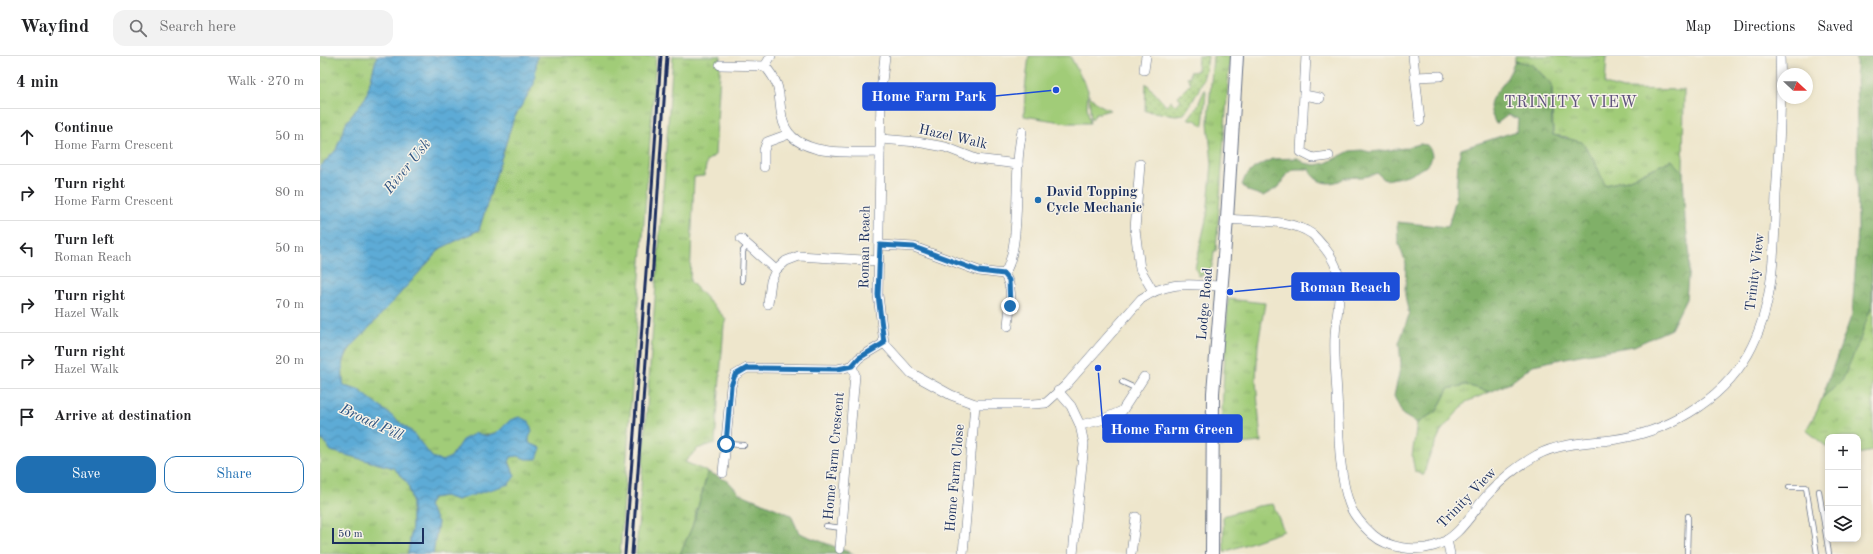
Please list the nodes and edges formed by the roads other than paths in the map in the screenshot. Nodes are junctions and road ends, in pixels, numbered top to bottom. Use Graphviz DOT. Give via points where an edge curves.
graph roads {
  1 [pos="771,56"];
  2 [pos="885,56"];
  3 [pos="1146,56"];
  4 [pos="1237,56"];
  5 [pos="1306,56"];
  6 [pos="1413,56"];
  7 [pos="1780,56"];
  8 [pos="720,65"];
  9 [pos="764,66"];
  10 [pos="1144,70"];
  11 [pos="1440,76"];
  12 [pos="1416,77"];
  13 [pos="1304,94"];
  14 [pos="1320,98"];
  15 [pos="1420,121"];
  16 [pos="1022,131"];
  17 [pos="789,134"];
  18 [pos="881,139"];
  19 [pos="880,152"];
  20 [pos="1329,156"];
  21 [pos="1018,164"];
  22 [pos="1140,164"];
  23 [pos="764,167"];
  24 [pos="1227,219"];
  25 [pos="745,242"];
  26 [pos="880,245"];
  27 [pos="879,261"];
  28 [pos="776,270"];
  29 [pos="1004,274"];
  30 [pos="742,281"];
  31 [pos="1221,286"];
  32 [pos="1153,290"];
  33 [pos="768,304"];
  34 [pos="1008,326"];
  35 [pos="884,343"];
  36 [pos="852,366"];
  37 [pos="1144,378"];
  38 [pos="1122,382"];
  39 [pos="1137,389"];
  40 [pos="1058,391"];
  41 [pos="975,404"];
  42 [pos="1080,425"];
  43 [pos="726,444"];
  44 [pos="744,445"];
  45 [pos="723,473"];
  46 [pos="1789,486"];
  47 [pos="1819,490"];
  48 [pos="1688,516"];
  49 [pos="1136,517"];
  50 [pos="826,526"];
  51 [pos="842,528"];
  52 [pos="1447,540"];
  53 [pos="840,548"];
  54 [pos="963,554"];
  55 [pos="1073,554"];
  56 [pos="1131,554"];
  57 [pos="1212,554"];
  58 [pos="1450,554"];
  59 [pos="1687,554"];
  60 [pos="1817,554"];
  61 [pos="1829,554"];
  1 -- 9 [label="street"];
  2 -- 18 [label="street, Roman Reach"];
  3 -- 10 [label="street"];
  4 -- 24 [label="street, Lodge Road"];
  5 -- 13 [label="street"];
  6 -- 12 [label="street"];
  7 -- 52 [label="street, Trinity View" via="1779,156 1773,264 1763,320 1748,354 1728,382 1691,413 1655,430 1632,437 1559,446 1537,455 1511,472 1490,491 1465,524"];
  8 -- 9 [label="street"];
  9 -- 17 [label="street" via="777,83 784,123"];
  11 -- 12 [label="street"];
  12 -- 15 [label="street"];
  13 -- 14 [label="street"];
  13 -- 20 [label="street" via="1301,152 1313,158"];
  16 -- 21 [label="street"];
  17 -- 19 [label="street" via="809,147 824,151"];
  17 -- 23 [label="street" via="767,142 764,150"];
  18 -- 19 [label="street, Roman Reach"];
  18 -- 21 [label="street, Hazel Walk" via="918,142 945,147 976,159"];
  19 -- 26 [label="street, Roman Reach"];
  21 -- 29 [label="street" via="1013,242 1009,268"];
  22 -- 32 [label="street" via="1135,229 1140,269"];
  24 -- 31 [label="street, Lodge Road"];
  24 -- 52 [label="street, Trinity View" via="1292,224 1314,235 1327,251 1337,268 1340,290 1335,337 1343,474 1349,504 1358,521 1375,537 1390,545 1432,547"];
  25 -- 28 [label="street"];
  25 -- 30 [label="lane"];
  26 -- 27 [label="street, Roman Reach"];
  26 -- 29 [label="street" via="914,247 979,271"];
  27 -- 28 [label="street" via="799,256 786,261"];
  27 -- 35 [label="street, Roman Reach" via="878,295"];
  28 -- 33 [label="street" via="771,281"];
  29 -- 34 [label="street" via="1009,280 1010,289"];
  31 -- 32 [label="street" via="1167,286"];
  31 -- 57 [label="street, Lodge Road" via="1213,393"];
  32 -- 40 [label="street" via="1124,317"];
  35 -- 36 [label="street" via="859,358"];
  35 -- 41 [label="street" via="911,373 951,395"];
  36 -- 43 [label="street" via="824,370 747,368 735,375 731,386"];
  36 -- 51 [label="street, Home Farm Crescent" via="855,376"];
  37 -- 39 [label="street"];
  38 -- 39 [label="lane"];
  39 -- 42 [label="street" via="1122,411"];
  40 -- 41 [label="street" via="1046,403"];
  40 -- 42 [label="street" via="1071,406"];
  41 -- 54 [label="street, Home Farm Close"];
  42 -- 55 [label="street" via="1084,444"];
  43 -- 44 [label="lane"];
  43 -- 45 [label="street"];
  46 -- 60 [label="lane" via="1806,487"];
  47 -- 61 [label="lane"];
  48 -- 59 [label="lane"];
  49 -- 56 [label="street"];
  50 -- 51 [label="lane"];
  51 -- 53 [label="street, Home Farm Crescent"];
  52 -- 58 [label="street"];
}
